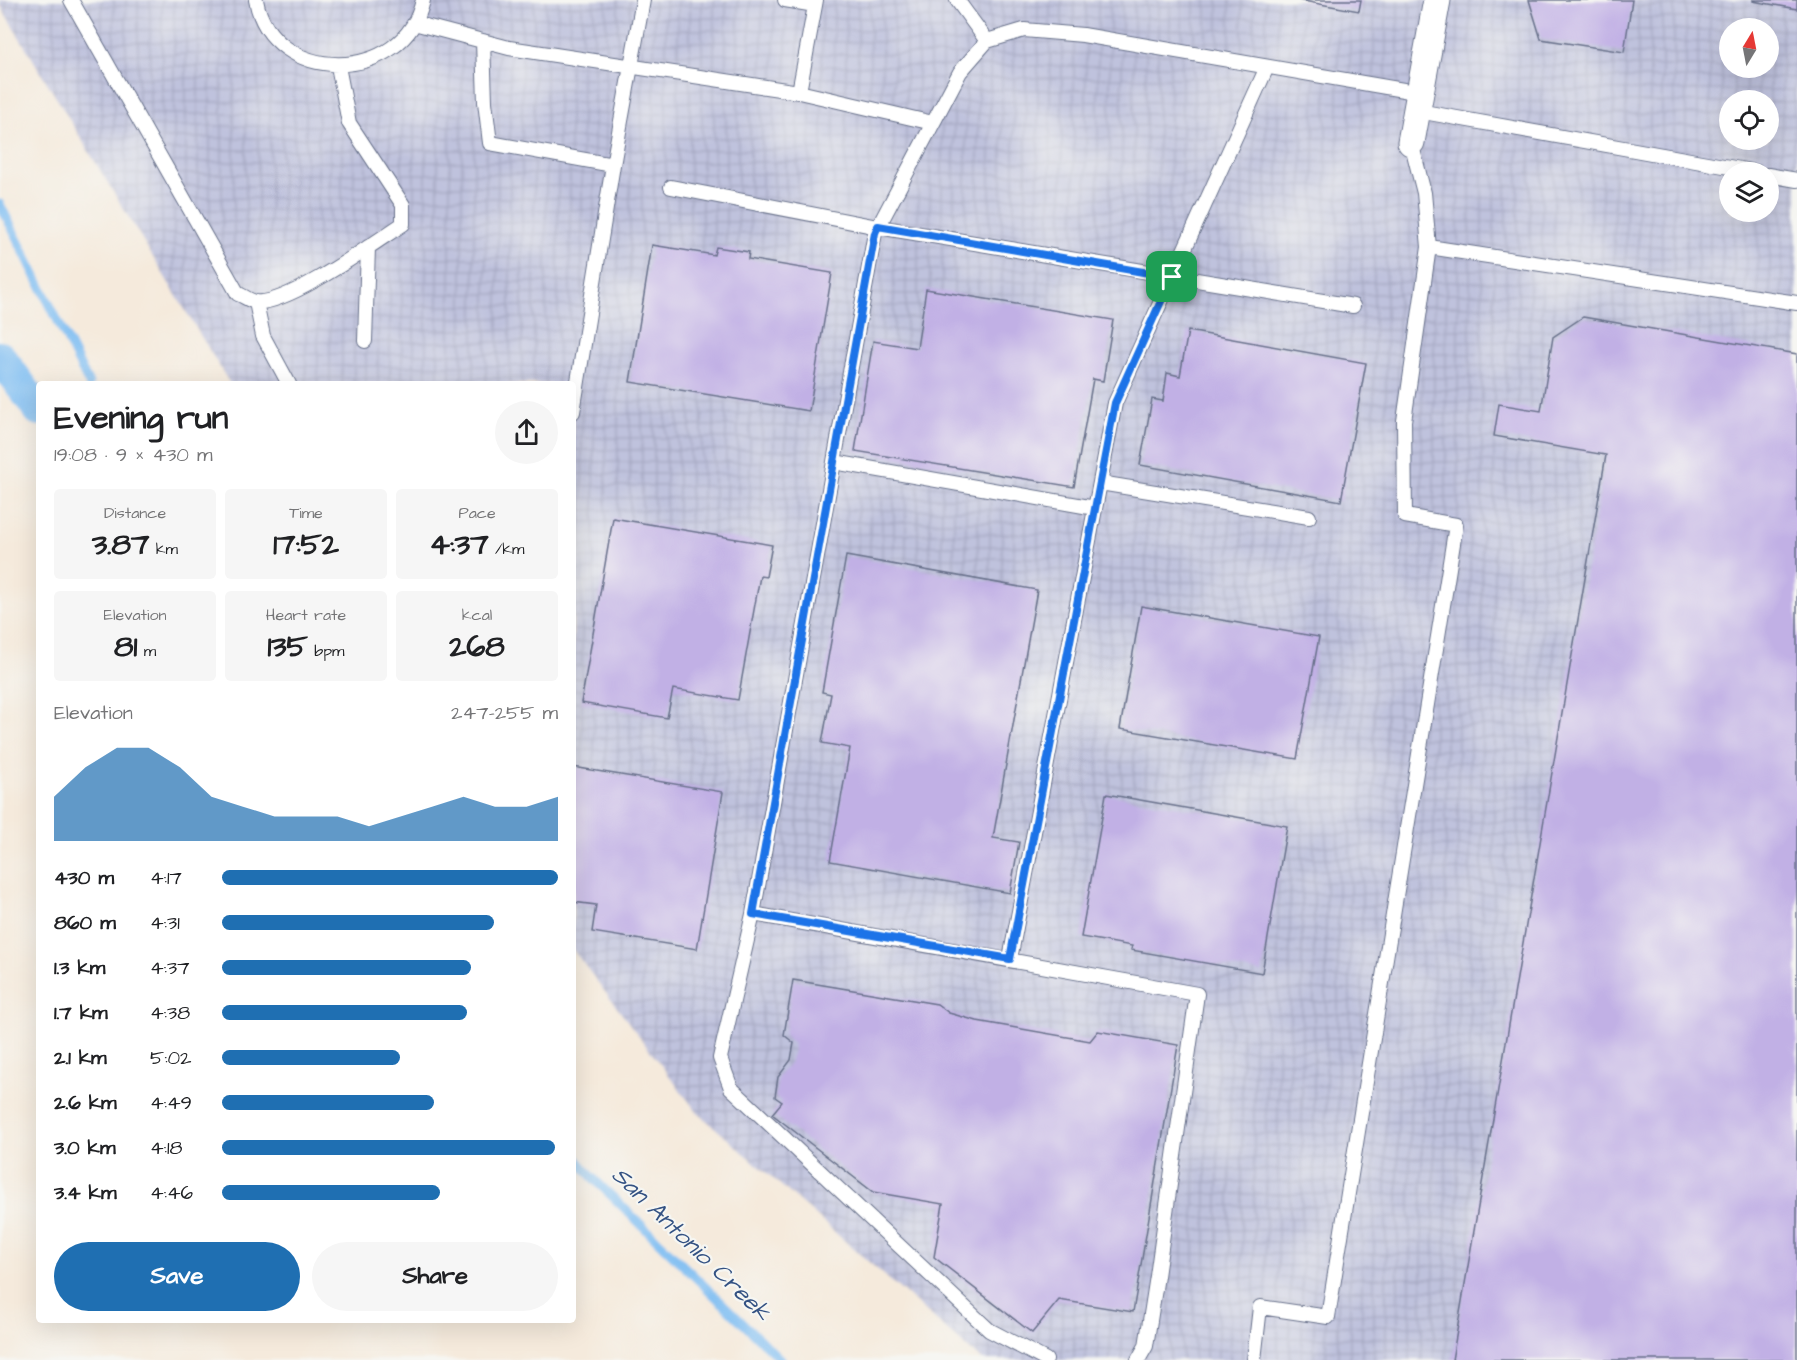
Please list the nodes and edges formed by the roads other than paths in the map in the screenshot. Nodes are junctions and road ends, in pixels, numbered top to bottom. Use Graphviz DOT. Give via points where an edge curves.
graph roads {
  1 [pos="71,0"];
  2 [pos="256,0"];
  3 [pos="423,0"];
  4 [pos="643,0"];
  5 [pos="785,0"];
  6 [pos="957,0"];
  7 [pos="1437,0"];
  8 [pos="815,3"];
  9 [pos="414,23"];
  10 [pos="483,41"];
  11 [pos="987,41"];
  12 [pos="338,66"];
  13 [pos="630,66"];
  14 [pos="1267,67"];
  15 [pos="799,92"];
  16 [pos="1419,102"];
  17 [pos="933,123"];
  18 [pos="1411,142"];
  19 [pos="1719,164"];
  20 [pos="613,165"];
  21 [pos="1779,177"];
  22 [pos="1797,180"];
  23 [pos="671,187"];
  24 [pos="878,226"];
  25 [pos="368,247"];
  26 [pos="1429,247"];
  27 [pos="1172,277"];
  28 [pos="256,302"];
  29 [pos="1797,303"];
  30 [pos="1353,306"];
  31 [pos="365,341"];
  32 [pos="287,381"];
  33 [pos="576,393"];
  34 [pos="834,462"];
  35 [pos="1100,483"];
  36 [pos="1095,508"];
  37 [pos="1310,517"];
  38 [pos="753,914"];
  39 [pos="1010,959"];
  40 [pos="1046,1360"];
  41 [pos="1138,1360"];
  42 [pos="1254,1360"];
  1 -- 28 [label="lane" via="238,294"];
  2 -- 12 [label="lane" via="276,40 305,59"];
  3 -- 9 [label="lane"];
  4 -- 13 [label="lane"];
  5 -- 8 [label="lane"];
  6 -- 11 [label="lane"];
  7 -- 16 [label="street"];
  8 -- 15 [label="lane"];
  9 -- 10 [label="lane"];
  9 -- 12 [label="lane" via="401,41 372,60"];
  10 -- 13 [label="lane"];
  10 -- 20 [label="lane" via="490,143"];
  11 -- 14 [label="lane" via="1024,30 1083,35"];
  11 -- 17 [label="lane" via="960,72"];
  12 -- 25 [label="lane" via="349,123 403,205 403,224"];
  13 -- 15 [label="lane"];
  13 -- 20 [label="lane"];
  14 -- 16 [label="lane"];
  14 -- 27 [label="lane"];
  15 -- 17 [label="lane"];
  16 -- 18 [label="street"];
  16 -- 19 [label="lane"];
  17 -- 24 [label="lane"];
  18 -- 26 [label="lane" via="1424,193"];
  20 -- 33 [label="lane"];
  21 -- 22 [label="lane"];
  23 -- 24 [label="lane"];
  24 -- 27 [label="lane"];
  24 -- 34 [label="lane"];
  25 -- 28 [label="lane" via="281,297"];
  25 -- 31 [label="lane"];
  26 -- 29 [label="lane"];
  26 -- 42 [label="lane" via="1404,421 1405,516 1456,525 1328,1317 1260,1307"];
  27 -- 30 [label="lane"];
  27 -- 35 [label="lane" via="1115,403"];
  28 -- 32 [label="lane" via="264,336"];
  34 -- 36 [label="lane"];
  34 -- 38 [label="lane"];
  35 -- 36 [label="lane"];
  35 -- 37 [label="lane"];
  36 -- 39 [label="lane"];
  38 -- 39 [label="lane"];
  38 -- 40 [label="lane" via="720,1058 731,1088 989,1330"];
  39 -- 41 [label="lane" via="1197,994 1146,1347"];
}
